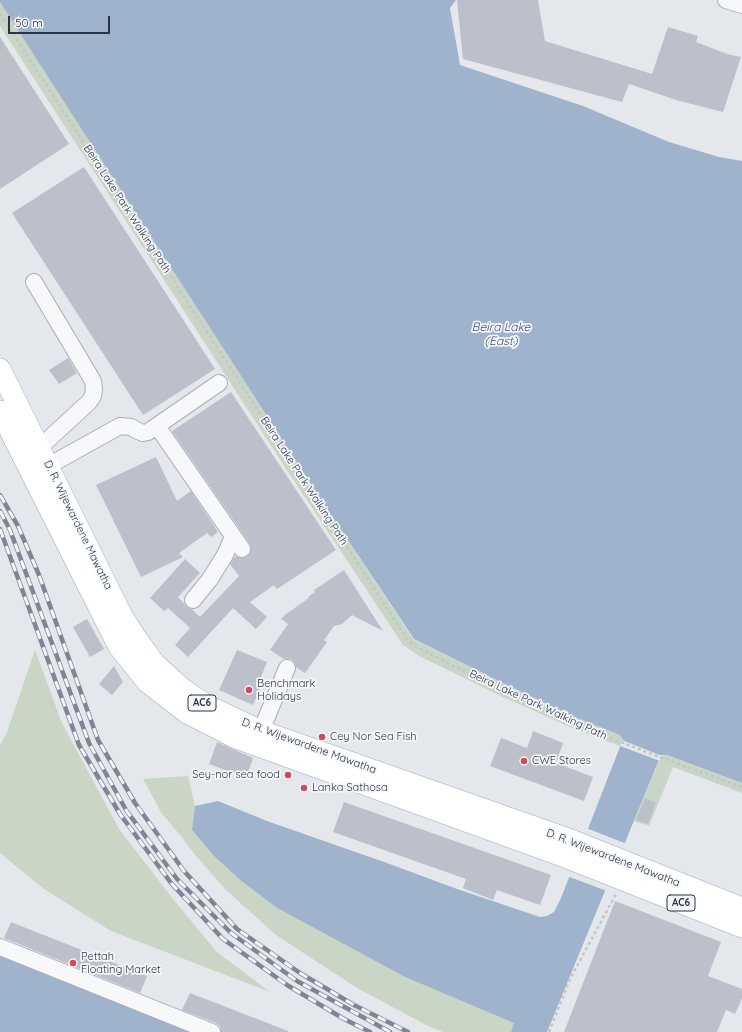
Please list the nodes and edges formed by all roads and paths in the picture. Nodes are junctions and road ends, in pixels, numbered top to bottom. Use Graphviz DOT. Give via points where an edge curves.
graph roads {
  1 [pos="726,0"];
  2 [pos="742,5"];
  3 [pos="0,14"];
  4 [pos="34,282"];
  5 [pos="0,369"];
  6 [pos="219,383"];
  7 [pos="0,411"];
  8 [pos="157,426"];
  9 [pos="44,443"];
  10 [pos="55,462"];
  11 [pos="193,600"];
  12 [pos="287,668"];
  13 [pos="261,731"];
  14 [pos="742,788"];
  15 [pos="568,849"];
  16 [pos="624,874"];
  17 [pos="742,908"];
  18 [pos="742,927"];
  19 [pos="0,947"];
  20 [pos="212,1032"];
  21 [pos="549,1032"];
  1 -- 2 [label="street"];
  3 -- 14 [label="path, Beira Lake Park Walking Path" via="407,639 415,646 504,692 572,723"];
  4 -- 9 [label="street" via="93,382 94,389 90,402"];
  5 -- 9 [label="main road, D. R. Wijewardene Mawatha / AC6"];
  6 -- 8 [label="street"];
  7 -- 15 [label="main road, D. R. Wijewardene Mawatha / AC6" via="119,647 147,682 187,713 236,738"];
  8 -- 10 [label="street" via="143,433 131,426 120,426"];
  8 -- 11 [label="street" via="238,543 225,555"];
  9 -- 10 [label="main road, D. R. Wijewardene Mawatha / AC6"];
  10 -- 13 [label="main road, D. R. Wijewardene Mawatha / AC6" via="122,616 154,663 184,690 206,705"];
  12 -- 13 [label="street"];
  13 -- 15 [label="main road, D. R. Wijewardene Mawatha / AC6"];
  15 -- 16 [label="main road, D. R. Wijewardene Mawatha / AC6"];
  16 -- 17 [label="main road, D. R. Wijewardene Mawatha / AC6"];
  16 -- 18 [label="main road, D. R. Wijewardene Mawatha / AC6"];
  16 -- 21 [label="path" via="570,979"];
  19 -- 20 [label="street"];
}
